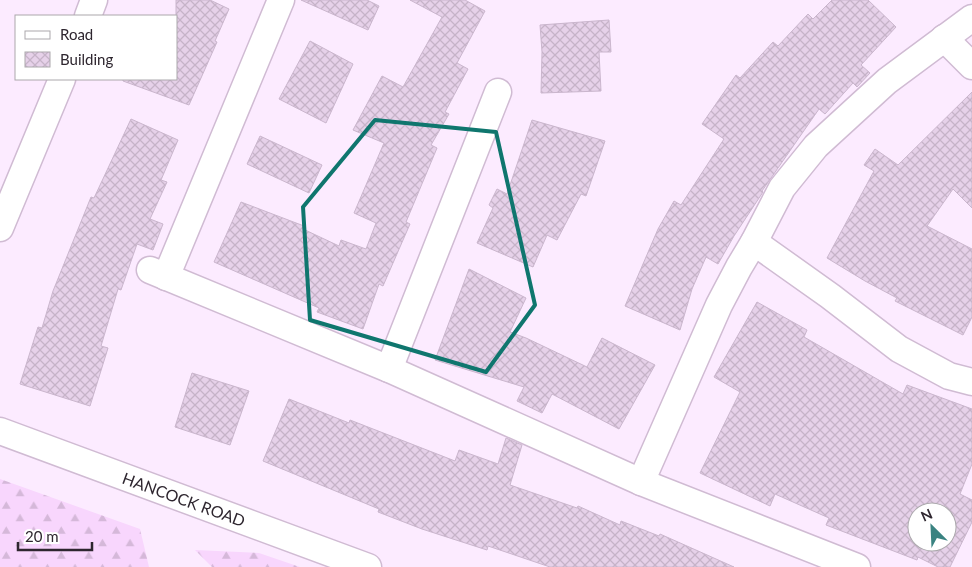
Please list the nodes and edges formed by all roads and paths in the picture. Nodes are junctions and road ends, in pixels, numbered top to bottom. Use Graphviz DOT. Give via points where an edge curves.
graph roads {
  1 [pos="94,0"];
  2 [pos="280,0"];
  3 [pos="88,15"];
  4 [pos="972,18"];
  5 [pos="944,38"];
  6 [pos="972,66"];
  7 [pos="62,80"];
  8 [pos="498,92"];
  9 [pos="0,228"];
  10 [pos="754,242"];
  11 [pos="389,369"];
  12 [pos="972,382"];
  13 [pos="0,431"];
  14 [pos="641,482"];
  15 [pos="368,567"];
  16 [pos="858,567"];
  1 -- 3 [label="street"];
  2 -- 11 [label="street" via="158,273"];
  4 -- 5 [label="street"];
  5 -- 6 [label="street"];
  5 -- 10 [label="street" via="887,81 816,146 782,188"];
  7 -- 9 [label="street"];
  8 -- 11 [label="street"];
  10 -- 12 [label="street" via="899,349 949,376"];
  10 -- 14 [label="street" via="719,305"];
  11 -- 14 [label="street"];
  13 -- 15 [label="street, HANCOCK ROAD"];
  14 -- 16 [label="street"];
}
